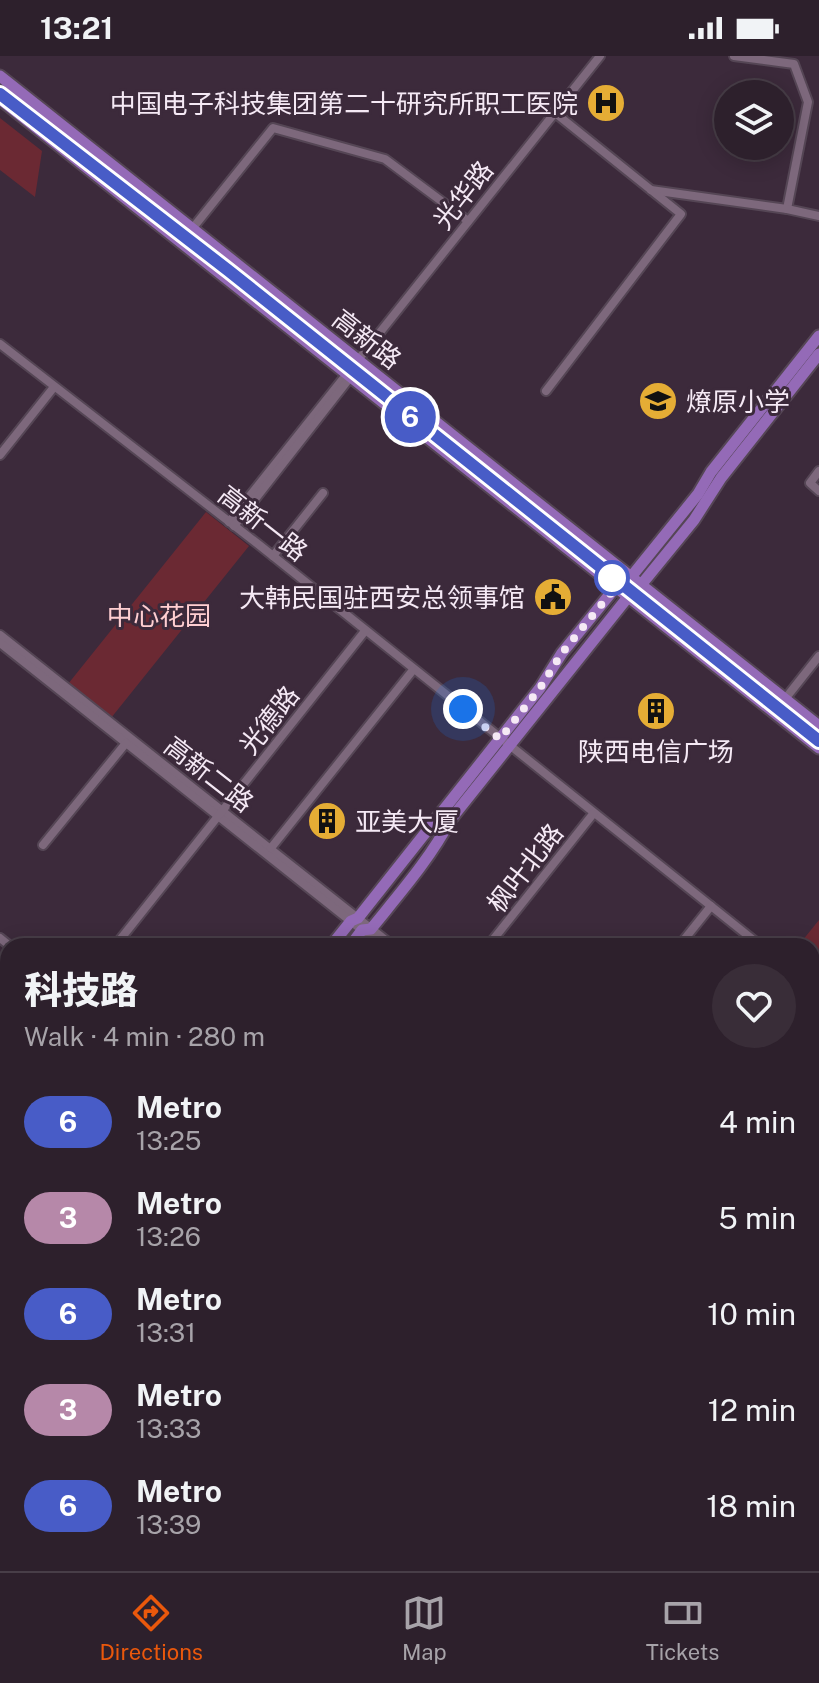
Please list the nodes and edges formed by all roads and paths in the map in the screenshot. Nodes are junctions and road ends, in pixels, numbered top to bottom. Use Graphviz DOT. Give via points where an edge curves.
graph roads {
  1 [pos="600,56"];
  2 [pos="734,56"];
  3 [pos="0,76"];
  4 [pos="0,99"];
  5 [pos="554,112"];
  6 [pos="650,190"];
  7 [pos="787,209"];
  8 [pos="819,216"];
  9 [pos="468,221"];
  10 [pos="192,229"];
  11 [pos="819,336"];
  12 [pos="0,344"];
  13 [pos="819,354"];
  14 [pos="359,360"];
  15 [pos="349,375"];
  16 [pos="54,387"];
  17 [pos="546,391"];
  18 [pos="0,455"];
  19 [pos="819,471"];
  20 [pos="819,491"];
  21 [pos="323,493"];
  22 [pos="232,524"];
  23 [pos="273,556"];
  24 [pos="631,577"];
  25 [pos="641,585"];
  26 [pos="615,588"];
  27 [pos="628,597"];
  28 [pos="365,631"];
  29 [pos="0,635"];
  30 [pos="0,643"];
  31 [pos="819,656"];
  32 [pos="413,670"];
  33 [pos="785,699"];
  34 [pos="819,726"];
  35 [pos="126,743"];
  36 [pos="504,743"];
  37 [pos="819,748"];
  38 [pos="221,812"];
  39 [pos="593,814"];
  40 [pos="43,845"];
  41 [pos="271,848"];
  42 [pos="711,906"];
  43 [pos="355,919"];
  44 [pos="367,930"];
  45 [pos="121,938"];
  46 [pos="338,938"];
  47 [pos="358,938"];
  48 [pos="374,938"];
  49 [pos="380,938"];
  50 [pos="494,938"];
  51 [pos="685,938"];
  52 [pos="751,938"];
  1 -- 5 [label="street, 光华路"];
  2 -- 7 [label="street" via="794,64 808,102"];
  3 -- 10 [label="main road, 高新路"];
  4 -- 15 [label="main road, 高新路"];
  5 -- 6 [label="street"];
  5 -- 9 [label="street, 光华路"];
  6 -- 7 [label="street"];
  6 -- 17 [label="street" via="681,214"];
  7 -- 8 [label="street"];
  9 -- 10 [label="street" via="385,159 273,128"];
  9 -- 14 [label="street, 光华路"];
  10 -- 14 [label="main road, 高新路"];
  11 -- 24 [label="main road"];
  12 -- 16 [label="street, 高新一路"];
  13 -- 25 [label="main road"];
  14 -- 15 [label="street, 光华路"];
  14 -- 24 [label="main road, 高新路"];
  15 -- 22 [label="street, 光华路"];
  15 -- 26 [label="main road, 高新路"];
  16 -- 18 [label="street"];
  16 -- 22 [label="street, 高新一路"];
  19 -- 20 [label="street" via="810,483"];
  21 -- 23 [label="street"];
  22 -- 23 [label="street, 高新一路"];
  23 -- 28 [label="street, 高新一路"];
  24 -- 25 [label="main road, 高新路"];
  24 -- 26 [label="main road"];
  25 -- 27 [label="main road"];
  25 -- 33 [label="main road, 高新路"];
  26 -- 27 [label="main road, 高新路"];
  26 -- 36 [label="main road" via="562,653"];
  27 -- 36 [label="main road"];
  27 -- 37 [label="main road, 高新路"];
  28 -- 32 [label="street, 高新一路"];
  28 -- 38 [label="street, 光德路"];
  29 -- 38 [label="street, 高新二路"];
  30 -- 35 [label="street, 高新二路"];
  31 -- 33 [label="street"];
  32 -- 36 [label="street, 高新一路"];
  32 -- 41 [label="street"];
  33 -- 34 [label="main road, 高新路"];
  35 -- 38 [label="street, 高新二路"];
  35 -- 40 [label="street"];
  36 -- 39 [label="street, 高新一路"];
  36 -- 43 [label="main road"];
  36 -- 44 [label="main road" via="436,847"];
  38 -- 41 [label="street, 高新二路"];
  38 -- 43 [label="street, 高新二路"];
  38 -- 45 [label="street, 光德路"];
  39 -- 42 [label="street, 高新一路"];
  39 -- 50 [label="street, 枫叶北路"];
  41 -- 43 [label="street, 高新二路"];
  42 -- 51 [label="street"];
  42 -- 52 [label="street, 高新一路"];
  43 -- 44 [label="street, 高新二路"];
  43 -- 46 [label="main road"];
  44 -- 47 [label="main road"];
  44 -- 48 [label="street, 高新二路"];
  44 -- 49 [label="street, 高新二路"];
}
